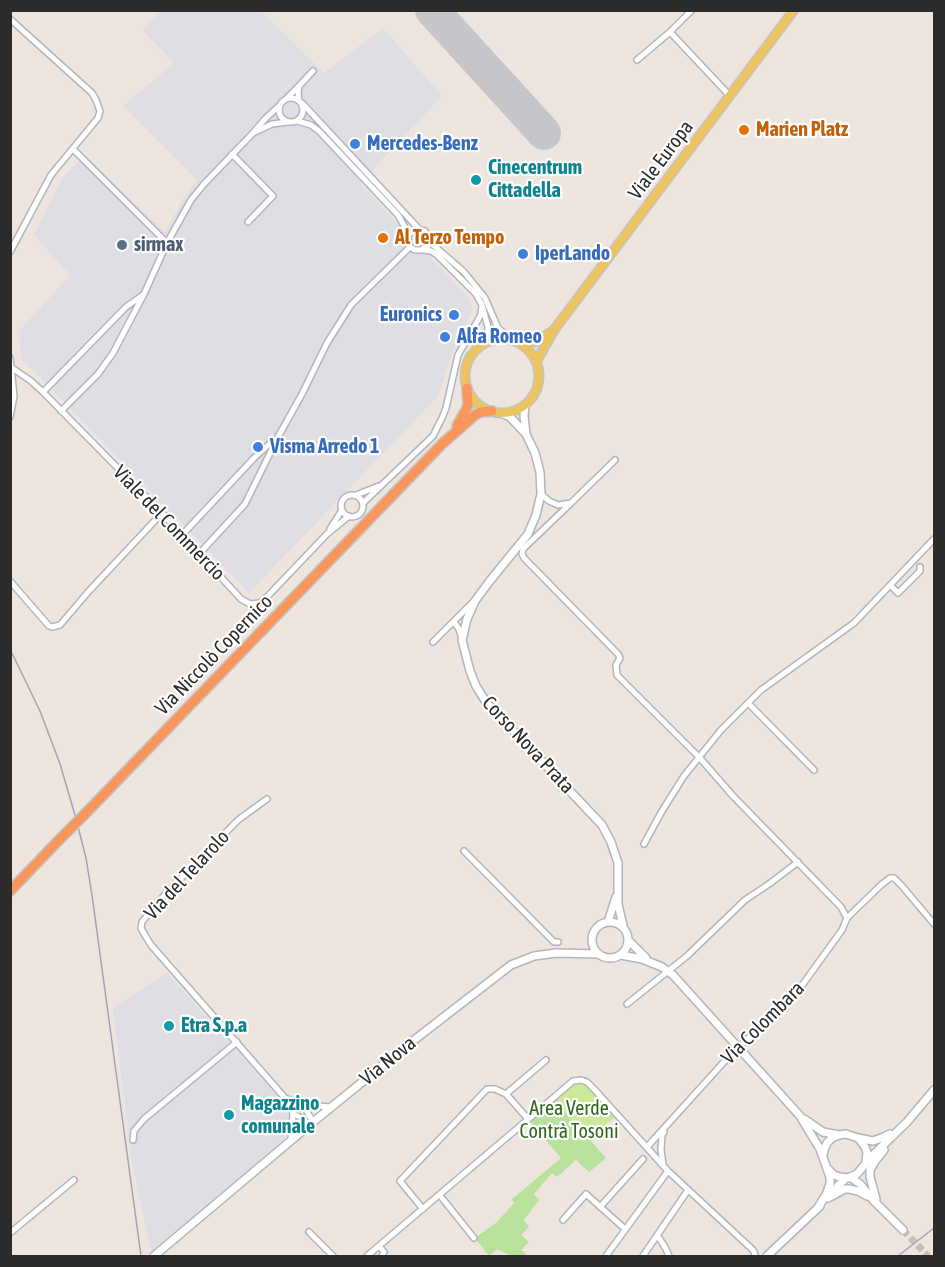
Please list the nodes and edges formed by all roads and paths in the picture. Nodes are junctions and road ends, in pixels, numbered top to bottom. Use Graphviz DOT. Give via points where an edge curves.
graph roads {
  1 [pos="692,10"];
  2 [pos="794,10"];
  3 [pos="10,19"];
  4 [pos="670,32"];
  5 [pos="637,60"];
  6 [pos="313,71"];
  7 [pos="299,86"];
  8 [pos="730,96"];
  9 [pos="287,98"];
  10 [pos="300,102"];
  11 [pos="279,106"];
  12 [pos="297,120"];
  13 [pos="289,122"];
  14 [pos="253,133"];
  15 [pos="72,149"];
  16 [pos="232,154"];
  17 [pos="248,222"];
  18 [pos="419,229"];
  19 [pos="408,235"];
  20 [pos="430,239"];
  21 [pos="168,243"];
  22 [pos="410,247"];
  23 [pos="422,250"];
  24 [pos="10,252"];
  25 [pos="144,294"];
  26 [pos="482,305"];
  27 [pos="554,330"];
  28 [pos="512,340"];
  29 [pos="482,345"];
  30 [pos="524,346"];
  31 [pos="10,358"];
  32 [pos="536,362"];
  33 [pos="12,368"];
  34 [pos="467,387"];
  35 [pos="43,392"];
  36 [pos="525,405"];
  37 [pos="61,411"];
  38 [pos="496,412"];
  39 [pos="10,417"];
  40 [pos="526,434"];
  41 [pos="278,437"];
  42 [pos="442,444"];
  43 [pos="615,460"];
  44 [pos="384,484"];
  45 [pos="541,494"];
  46 [pos="356,495"];
  47 [pos="363,503"];
  48 [pos="572,503"];
  49 [pos="342,510"];
  50 [pos="162,513"];
  51 [pos="349,516"];
  52 [pos="327,534"];
  53 [pos="182,535"];
  54 [pos="934,539"];
  55 [pos="200,554"];
  56 [pos="920,567"];
  57 [pos="10,581"];
  58 [pos="891,586"];
  59 [pos="475,601"];
  60 [pos="454,622"];
  61 [pos="462,640"];
  62 [pos="433,642"];
  63 [pos="748,702"];
  64 [pos="699,757"];
  65 [pos="814,770"];
  66 [pos="267,799"];
  67 [pos="644,844"];
  68 [pos="464,851"];
  69 [pos="798,862"];
  70 [pos="10,891"];
  71 [pos="618,892"];
  72 [pos="848,918"];
  73 [pos="608,921"];
  74 [pos="934,924"];
  75 [pos="623,926"];
  76 [pos="592,941"];
  77 [pos="629,941"];
  78 [pos="558,942"];
  79 [pos="578,954"];
  80 [pos="598,954"];
  81 [pos="621,955"];
  82 [pos="650,962"];
  83 [pos="668,971"];
  84 [pos="627,1004"];
  85 [pos="237,1042"];
  86 [pos="739,1048"];
  87 [pos="546,1060"];
  88 [pos="934,1090"];
  89 [pos="506,1094"];
  90 [pos="285,1098"];
  91 [pos="303,1105"];
  92 [pos="331,1107"];
  93 [pos="293,1113"];
  94 [pos="800,1116"];
  95 [pos="528,1119"];
  96 [pos="670,1122"];
  97 [pos="907,1122"];
  98 [pos="311,1123"];
  99 [pos="898,1131"];
  100 [pos="839,1135"];
  101 [pos="858,1138"];
  102 [pos="133,1140"];
  103 [pos="291,1140"];
  104 [pos="647,1147"];
  105 [pos="823,1157"];
  106 [pos="643,1159"];
  107 [pos="663,1165"];
  108 [pos="864,1166"];
  109 [pos="826,1167"];
  110 [pos="668,1171"];
  111 [pos="848,1178"];
  112 [pos="74,1180"];
  113 [pos="688,1190"];
  114 [pos="442,1198"];
  115 [pos="828,1198"];
  116 [pos="875,1200"];
  117 [pos="600,1207"];
  118 [pos="423,1209"];
  119 [pos="817,1209"];
  120 [pos="563,1220"];
  121 [pos="626,1229"];
  122 [pos="903,1230"];
  123 [pos="309,1232"];
  124 [pos="10,1233"];
  125 [pos="657,1235"];
  126 [pos="474,1238"];
  127 [pos="380,1246"];
  128 [pos="754,1255"];
  129 [pos="154,1257"];
  130 [pos="333,1257"];
  131 [pos="367,1257"];
  132 [pos="382,1257"];
  133 [pos="606,1257"];
  134 [pos="643,1257"];
  135 [pos="669,1257"];
  136 [pos="767,1257"];
  1 -- 4 [label="street"];
  2 -- 8 [label="main road, Viale Europa"];
  3 -- 15 [label="street" via="96,100 98,118"];
  4 -- 5 [label="street"];
  4 -- 8 [label="street"];
  6 -- 7 [label="street"];
  7 -- 9 [label="street"];
  7 -- 10 [label="street"];
  8 -- 27 [label="main road, Viale Europa"];
  9 -- 10 [label="street"];
  9 -- 11 [label="street"];
  10 -- 12 [label="street" via="304,111"];
  10 -- 18 [label="street"];
  11 -- 13 [label="street" via="279,114"];
  11 -- 14 [label="street"];
  12 -- 13 [label="street"];
  12 -- 19 [label="street" via="319,131 398,215"];
  13 -- 14 [label="street" via="272,124"];
  14 -- 16 [label="street"];
  15 -- 21 [label="street"];
  15 -- 24 [label="street" via="51,175"];
  16 -- 17 [label="street" via="273,196"];
  16 -- 21 [label="street" via="191,200"];
  18 -- 19 [label="street"];
  18 -- 20 [label="street"];
  19 -- 22 [label="street"];
  20 -- 23 [label="street"];
  20 -- 28 [label="street" via="469,278 485,298 498,328"];
  21 -- 25 [label="street"];
  22 -- 23 [label="street"];
  22 -- 41 [label="street" via="351,305"];
  23 -- 26 [label="street" via="443,260"];
  25 -- 35 [label="street" via="126,307"];
  25 -- 37 [label="street" via="113,353"];
  26 -- 29 [label="street" via="488,327"];
  26 -- 44 [label="street, Viale del Commercio" via="458,355 446,408 433,436"];
  27 -- 30 [label="main road, Viale Europa"];
  27 -- 32 [label="main road, Viale Europa"];
  28 -- 29 [label="main road" via="493,340"];
  28 -- 30 [label="main road"];
  29 -- 34 [label="main road" via="469,359"];
  30 -- 32 [label="main road"];
  31 -- 33 [label="street"];
  32 -- 36 [label="main road" via="538,385"];
  33 -- 35 [label="street, Viale del Commercio"];
  33 -- 39 [label="street" via="14,396"];
  34 -- 38 [label="main road" via="476,402"];
  34 -- 42 [label="highway, Via Niccolò Copernico" via="466,410"];
  35 -- 37 [label="street, Viale del Commercio"];
  36 -- 38 [label="main road" via="514,411"];
  36 -- 40 [label="main road"];
  37 -- 50 [label="street, Viale del Commercio"];
  38 -- 40 [label="main road" via="510,417"];
  38 -- 42 [label="highway, Via Niccolò Copernico" via="475,415"];
  40 -- 45 [label="main road" via="540,472"];
  41 -- 53 [label="street"];
  41 -- 55 [label="street" via="245,504"];
  42 -- 70 [label="highway, Via Niccolò Copernico, bridge"];
  43 -- 48 [label="street"];
  44 -- 46 [label="street, Viale del Commercio"];
  44 -- 47 [label="street, Viale del Commercio"];
  45 -- 48 [label="street" via="558,505"];
  45 -- 59 [label="main road" via="528,534"];
  46 -- 47 [label="street"];
  46 -- 49 [label="street, Viale del Commercio" via="346,497"];
  47 -- 51 [label="street, Viale del Commercio" via="358,515"];
  48 -- 64 [label="street" via="523,549 524,558 618,654 617,675"];
  49 -- 51 [label="street"];
  49 -- 52 [label="street, Viale del Commercio"];
  50 -- 53 [label="street, Viale del Commercio"];
  50 -- 57 [label="street" via="60,625 49,626"];
  51 -- 52 [label="street, Viale del Commercio"];
  52 -- 55 [label="street, Viale del Commercio" via="260,603 250,604 241,599"];
  53 -- 55 [label="street, Viale del Commercio"];
  54 -- 58 [label="street"];
  56 -- 58 [label="street" via="898,593"];
  58 -- 63 [label="street" via="854,623"];
  59 -- 60 [label="street"];
  59 -- 61 [label="main road"];
  60 -- 61 [label="street"];
  60 -- 62 [label="street"];
  61 -- 71 [label="main road, Corso Nova Prata" via="470,671 486,702 602,825 618,863"];
  63 -- 64 [label="street"];
  63 -- 65 [label="street"];
  64 -- 67 [label="street"];
  64 -- 69 [label="street"];
  66 -- 85 [label="street, Via del Telarolo" via="238,820 158,902 141,928 151,945"];
  68 -- 78 [label="street"];
  69 -- 72 [label="street"];
  69 -- 83 [label="street" via="745,900"];
  71 -- 73 [label="main road, Corso Nova Prata"];
  71 -- 75 [label="main road, Corso Nova Prata"];
  72 -- 74 [label="street, Via Colombara" via="881,885 894,878"];
  72 -- 86 [label="street, Via Colombara" via="803,984"];
  73 -- 75 [label="main road"];
  73 -- 76 [label="main road" via="598,926"];
  75 -- 77 [label="main road, Via Nova"];
  76 -- 79 [label="main road"];
  76 -- 80 [label="main road"];
  77 -- 81 [label="main road"];
  77 -- 82 [label="main road, Via Nova"];
  79 -- 80 [label="main road, Via Nova"];
  79 -- 92 [label="main road, Via Nova" via="534,956 511,965"];
  80 -- 81 [label="main road, Via Nova" via="612,958"];
  81 -- 82 [label="main road, Via Nova"];
  82 -- 83 [label="main road, Via Nova"];
  83 -- 84 [label="street"];
  83 -- 86 [label="main road, Via Nova"];
  85 -- 90 [label="street, Via del Telarolo"];
  85 -- 102 [label="street" via="144,1119 134,1131"];
  86 -- 94 [label="main road, Via Nova"];
  86 -- 96 [label="street, Via Colombara"];
  87 -- 89 [label="street"];
  88 -- 97 [label="main road"];
  89 -- 95 [label="street"];
  89 -- 118 [label="street" via="487,1089 400,1181"];
  90 -- 91 [label="street"];
  90 -- 93 [label="street, Via del Telarolo"];
  91 -- 92 [label="street"];
  91 -- 98 [label="street"];
  92 -- 98 [label="main road, Via Nova"];
  93 -- 98 [label="street"];
  93 -- 103 [label="street"];
  94 -- 100 [label="main road, Via Nova" via="823,1132"];
  94 -- 105 [label="main road, Via Nova"];
  95 -- 104 [label="street" via="573,1082 581,1080"];
  95 -- 118 [label="street"];
  96 -- 104 [label="street, Via Colombara"];
  96 -- 107 [label="street, Via Colombara" via="663,1135"];
  97 -- 99 [label="main road"];
  97 -- 101 [label="main road" via="873,1141"];
  98 -- 103 [label="main road, Via Nova"];
  99 -- 108 [label="main road"];
  99 -- 116 [label="main road" via="870,1170"];
  100 -- 101 [label="main road"];
  100 -- 105 [label="main road" via="827,1143"];
  101 -- 108 [label="main road" via="867,1152"];
  103 -- 129 [label="main road, Via Nova"];
  104 -- 107 [label="street"];
  105 -- 109 [label="main road"];
  106 -- 117 [label="street"];
  107 -- 110 [label="street"];
  108 -- 111 [label="main road"];
  108 -- 116 [label="main road"];
  109 -- 111 [label="main road" via="834,1175"];
  109 -- 119 [label="main road" via="830,1184"];
  110 -- 113 [label="street"];
  110 -- 121 [label="street"];
  111 -- 115 [label="main road"];
  111 -- 116 [label="main road"];
  112 -- 124 [label="street"];
  113 -- 125 [label="street"];
  113 -- 128 [label="street"];
  114 -- 126 [label="street"];
  115 -- 116 [label="main road" via="849,1189"];
  115 -- 119 [label="main road"];
  116 -- 122 [label="main road"];
  117 -- 120 [label="street" via="586,1194"];
  117 -- 121 [label="street"];
  118 -- 127 [label="street"];
  119 -- 136 [label="main road"];
  121 -- 133 [label="street"];
  123 -- 130 [label="street"];
  125 -- 134 [label="street"];
  125 -- 135 [label="street"];
  127 -- 131 [label="street"];
  127 -- 132 [label="street"];
}
